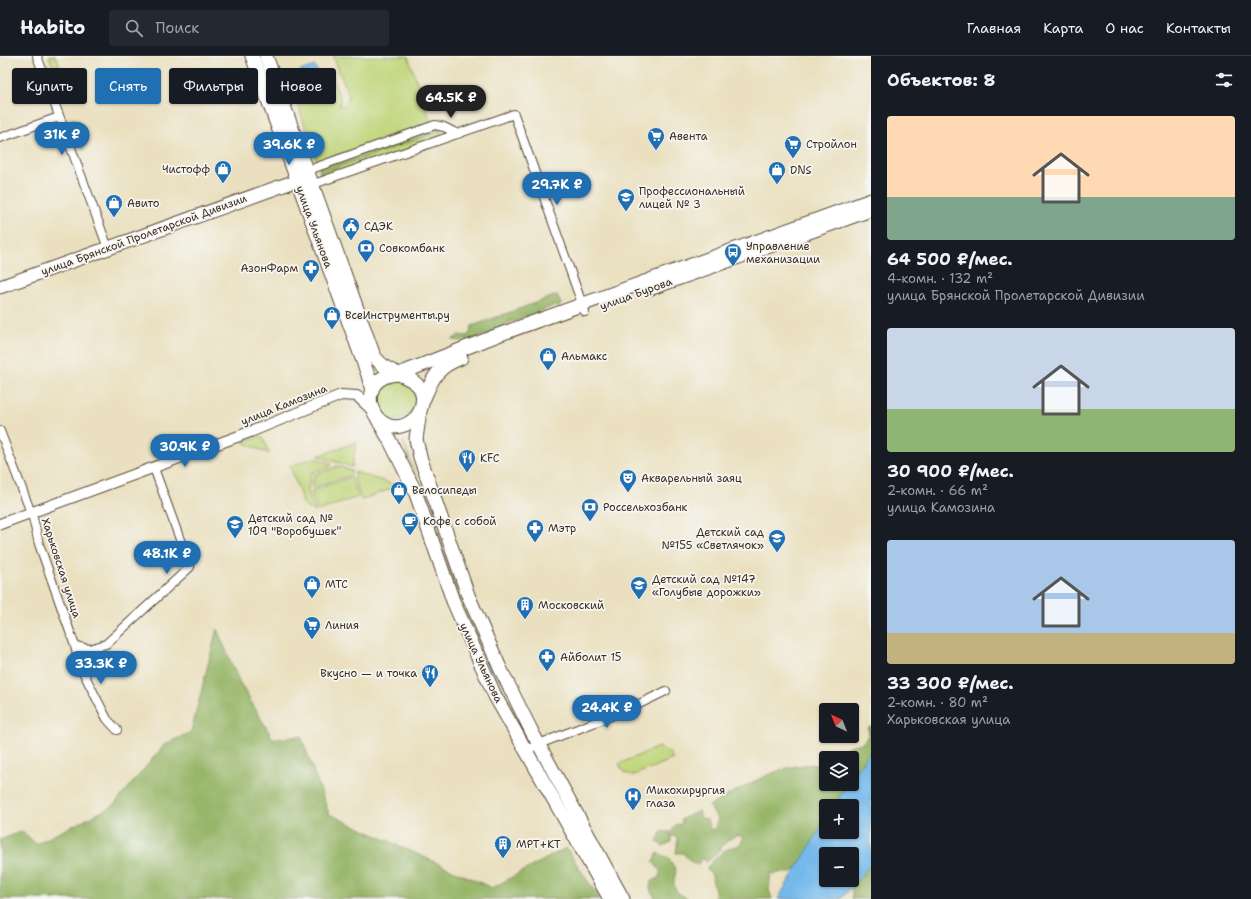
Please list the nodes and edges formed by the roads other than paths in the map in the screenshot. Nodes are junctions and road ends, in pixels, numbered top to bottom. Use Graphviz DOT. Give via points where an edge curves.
graph roads {
  1 [pos="37,56"];
  2 [pos="252,56"];
  3 [pos="266,56"];
  4 [pos="58,117"];
  5 [pos="458,134"];
  6 [pos="0,138"];
  7 [pos="307,170"];
  8 [pos="291,179"];
  9 [pos="306,187"];
  10 [pos="871,200"];
  11 [pos="871,210"];
  12 [pos="108,248"];
  13 [pos="0,287"];
  14 [pos="583,309"];
  15 [pos="399,374"];
  16 [pos="372,391"];
  17 [pos="421,407"];
  18 [pos="374,413"];
  19 [pos="0,431"];
  20 [pos="154,468"];
  21 [pos="31,513"];
  22 [pos="0,524"];
  23 [pos="75,646"];
  24 [pos="666,691"];
  25 [pos="116,730"];
  26 [pos="539,744"];
  27 [pos="526,751"];
  28 [pos="610,899"];
  29 [pos="623,899"];
  1 -- 4 [label="street"];
  2 -- 8 [label="main road, улица Ульянова"];
  3 -- 7 [label="main road, улица Ульянова"];
  4 -- 6 [label="street"];
  4 -- 12 [label="street"];
  5 -- 7 [label="street, улица Брянской Пролетарской Дивизии" via="435,124"];
  5 -- 9 [label="street"];
  5 -- 14 [label="street" via="514,114"];
  7 -- 8 [label="street, улица Брянской Пролетарской Дивизии"];
  7 -- 9 [label="main road, улица Ульянова"];
  8 -- 9 [label="main road, улица Ульянова"];
  8 -- 12 [label="main road, улица Брянской Пролетарской Дивизии"];
  9 -- 15 [label="main road, улица Ульянова" via="374,356 385,367"];
  9 -- 16 [label="main road, улица Ульянова"];
  10 -- 14 [label="main road, улица Бурова"];
  11 -- 14 [label="main road, улица Бурова"];
  12 -- 13 [label="main road, улица Брянской Пролетарской Дивизии"];
  14 -- 15 [label="main road, улица Бурова" via="437,358"];
  14 -- 17 [label="main road, улица Бурова" via="446,364 437,373"];
  15 -- 16 [label="main road" via="383,377"];
  15 -- 17 [label="main road" via="407,376 417,384 422,395"];
  16 -- 18 [label="main road" via="370,400"];
  17 -- 18 [label="main road" via="416,418 400,426 383,423"];
  17 -- 26 [label="main road, улица Ульянова" via="416,439 420,457 467,592 500,668"];
  18 -- 20 [label="street, улица Камозина" via="358,396 341,395"];
  18 -- 27 [label="main road, улица Ульянова" via="415,491 453,601 475,655"];
  19 -- 21 [label="street, Харьковская улица"];
  20 -- 21 [label="street, улица Камозина"];
  20 -- 23 [label="street" via="190,567 106,644 89,649"];
  21 -- 22 [label="street, улица Камозина"];
  21 -- 23 [label="street, Харьковская улица" via="39,544"];
  23 -- 25 [label="street, Харьковская улица" via="79,664 107,719"];
  24 -- 26 [label="street" via="630,710"];
  26 -- 27 [label="street"];
  26 -- 29 [label="main road, улица Ульянова"];
  27 -- 28 [label="main road, улица Ульянова"];
}
